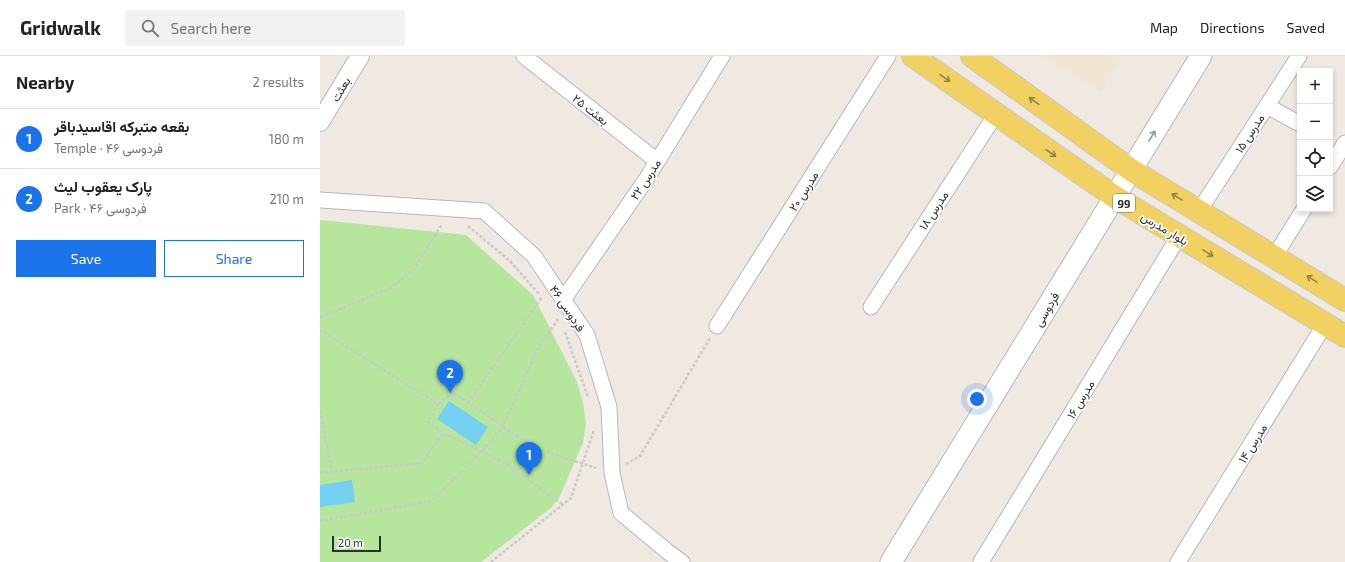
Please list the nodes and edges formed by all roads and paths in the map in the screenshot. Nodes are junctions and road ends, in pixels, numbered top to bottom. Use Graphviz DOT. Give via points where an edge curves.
graph roads {
  1 [pos="360,56"];
  2 [pos="524,56"];
  3 [pos="722,56"];
  4 [pos="888,56"];
  5 [pos="913,56"];
  6 [pos="972,56"];
  7 [pos="1201,56"];
  8 [pos="1299,56"];
  9 [pos="1267,106"];
  10 [pos="322,114"];
  11 [pos="996,114"];
  12 [pos="1297,122"];
  13 [pos="1339,143"];
  14 [pos="1333,159"];
  15 [pos="657,162"];
  16 [pos="1131,170"];
  17 [pos="1115,197"];
  18 [pos="320,200"];
  19 [pos="1199,211"];
  20 [pos="1302,212"];
  21 [pos="435,223"];
  22 [pos="442,224"];
  23 [pos="449,224"];
  24 [pos="462,226"];
  25 [pos="1179,236"];
  26 [pos="1274,257"];
  27 [pos="1344,295"];
  28 [pos="542,297"];
  29 [pos="563,300"];
  30 [pos="546,302"];
  31 [pos="871,307"];
  32 [pos="320,317"];
  33 [pos="562,324"];
  34 [pos="1325,324"];
  35 [pos="717,326"];
  36 [pos="320,330"];
  37 [pos="565,332"];
  38 [pos="1345,336"];
  39 [pos="589,399"];
  40 [pos="438,404"];
  41 [pos="468,404"];
  42 [pos="320,411"];
  43 [pos="503,427"];
  44 [pos="594,428"];
  45 [pos="443,433"];
  46 [pos="481,452"];
  47 [pos="583,464"];
  48 [pos="332,471"];
  49 [pos="320,472"];
  50 [pos="612,473"];
  51 [pos="563,505"];
  52 [pos="320,521"];
  53 [pos="491,562"];
  54 [pos="682,562"];
  55 [pos="891,562"];
  56 [pos="981,562"];
  57 [pos="1178,562"];
  1 -- 10 [label="street, بعثت"];
  2 -- 15 [label="street, بعثت ۲۵"];
  3 -- 15 [label="street, مدرس ۲۲"];
  4 -- 35 [label="street, مدرس ۲۰"];
  5 -- 11 [label="main road, بلوار مدرس / 99, one-way"];
  16 -- 6 [label="main road, one-way"];
  16 -- 7 [label="main road, فردوسی, one-way"];
  8 -- 9 [label="street, مدرس ۱۵"];
  9 -- 12 [label="street"];
  9 -- 19 [label="street, مدرس ۱۵"];
  11 -- 17 [label="main road, بلوار مدرس / 99, one-way"];
  11 -- 31 [label="street, مدرس ۱۸"];
  13 -- 14 [label="street"];
  15 -- 29 [label="street, مدرس ۲۲"];
  16 -- 17 [label="main road, فردوسی"];
  19 -- 16 [label="main road, one-way"];
  17 -- 25 [label="main road, بلوار مدرس / 99"];
  17 -- 55 [label="main road, فردوسی"];
  18 -- 29 [label="street, فردوسی ۴۶" via="484,211 534,256"];
  19 -- 26 [label="main road"];
  20 -- 26 [label="street"];
  21 -- 22 [label="path"];
  22 -- 23 [label="path"];
  22 -- 32 [label="path" via="414,269 391,288"];
  24 -- 28 [label="path" via="469,226 509,260"];
  25 -- 34 [label="main road, بلوار مدرس / 99, one-way"];
  25 -- 56 [label="street, مدرس ۱۶"];
  27 -- 26 [label="main road, one-way"];
  28 -- 30 [label="path"];
  28 -- 41 [label="path"];
  29 -- 50 [label="street, فردوسی ۴۶" via="587,336 609,407"];
  33 -- 43 [label="path" via="560,317 535,354"];
  34 -- 38 [label="main road, بلوار مدرس / 99"];
  34 -- 57 [label="street, مدرس ۱۴"];
  35 -- 50 [label="path" via="640,456"];
  36 -- 40 [label="path"];
  37 -- 39 [label="path"];
  40 -- 41 [label="path" via="453,392"];
  40 -- 45 [label="path" via="428,422"];
  41 -- 43 [label="path"];
  42 -- 48 [label="path"];
  43 -- 46 [label="path"];
  43 -- 47 [label="path" via="534,448"];
  44 -- 47 [label="path"];
  45 -- 46 [label="path"];
  45 -- 48 [label="path" via="422,463"];
  46 -- 51 [label="path" via="507,464"];
  46 -- 52 [label="path" via="432,501"];
  47 -- 50 [label="path"];
  47 -- 51 [label="path" via="571,498"];
  48 -- 49 [label="path"];
  50 -- 54 [label="street, فردوسی ۴۶" via="620,513"];
  51 -- 53 [label="path"];
}
